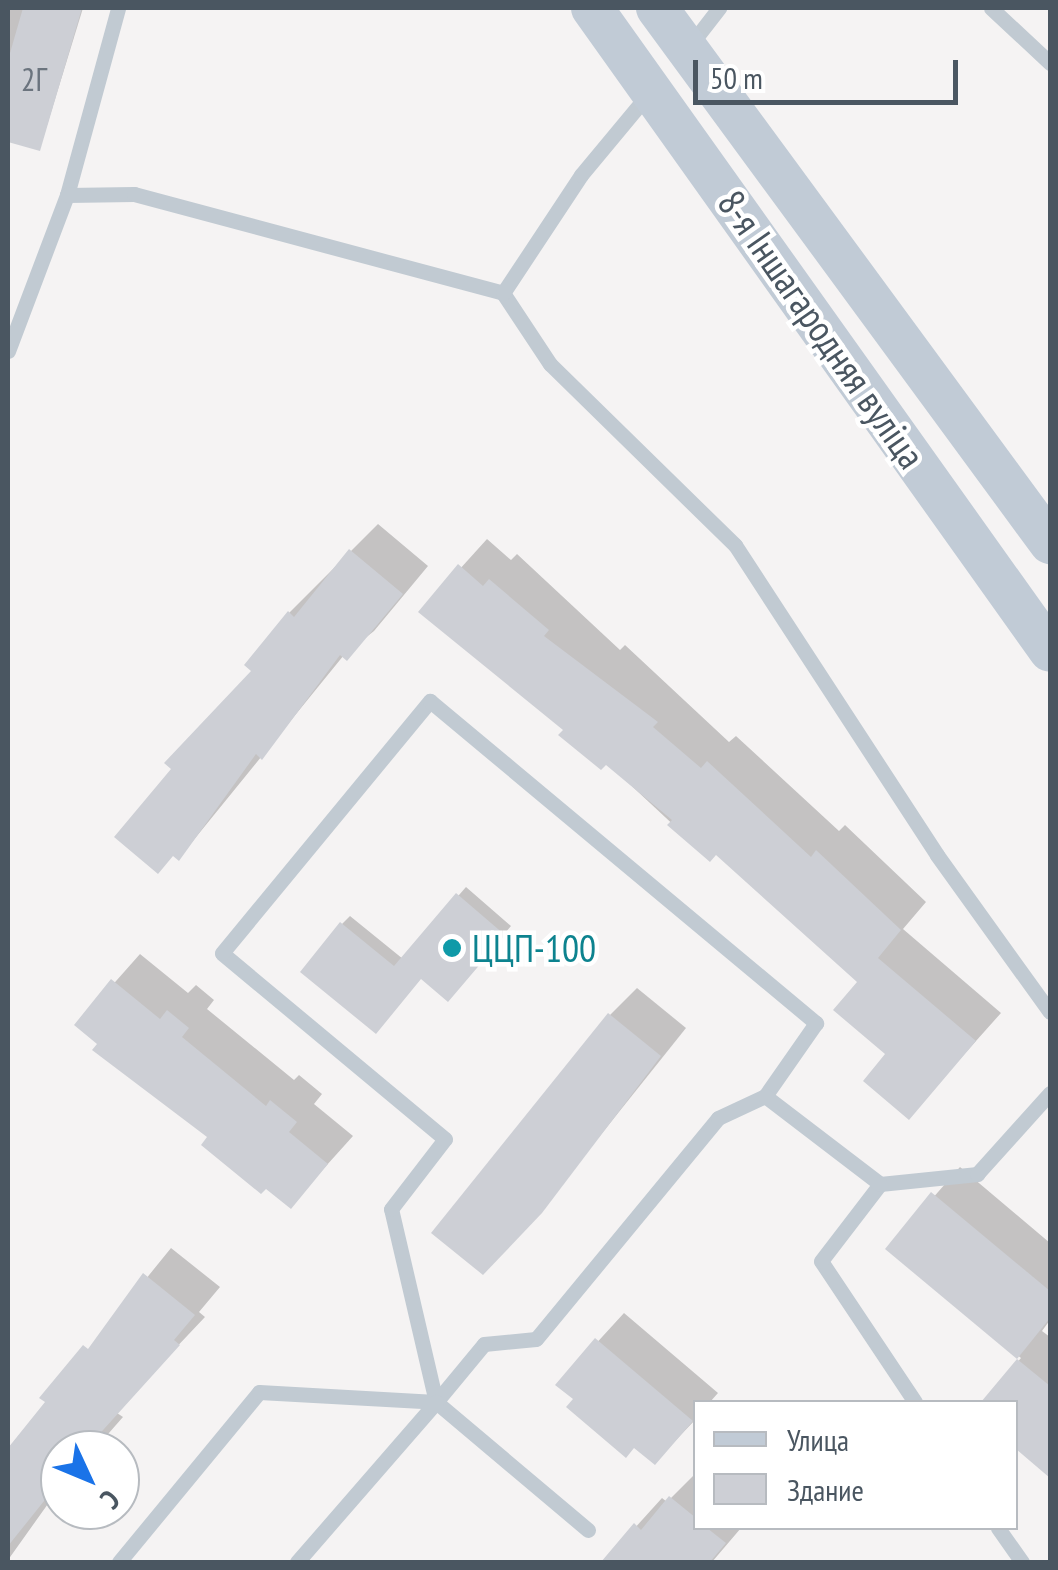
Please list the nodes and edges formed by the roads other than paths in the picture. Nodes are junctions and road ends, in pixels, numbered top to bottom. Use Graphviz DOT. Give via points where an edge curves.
graph roads {
  1 [pos="118,8"];
  2 [pos="592,8"];
  3 [pos="657,8"];
  4 [pos="719,8"];
  5 [pos="991,8"];
  6 [pos="688,48"];
  7 [pos="1050,63"];
  8 [pos="652,90"];
  9 [pos="67,195"];
  10 [pos="503,293"];
  11 [pos="8,351"];
  12 [pos="1050,543"];
  13 [pos="1048,641"];
  14 [pos="1050,1012"];
  15 [pos="1050,1094"];
  16 [pos="765,1096"];
  17 [pos="880,1184"];
  18 [pos="914,1400"];
  19 [pos="436,1402"];
  20 [pos="588,1530"];
  21 [pos="999,1530"];
  22 [pos="120,1562"];
  23 [pos="297,1562"];
  24 [pos="1022,1562"];
  1 -- 9 [label="lane"];
  2 -- 8 [label="main road, 8-я Іншагародняя вуліца"];
  3 -- 6 [label="main road, 8-я Іншагародняя вуліца"];
  4 -- 6 [label="lane"];
  5 -- 7 [label="lane"];
  6 -- 8 [label="main road"];
  6 -- 12 [label="main road, 8-я Іншагародняя вуліца"];
  8 -- 10 [label="lane" via="581,174"];
  8 -- 13 [label="main road, 8-я Іншагародняя вуліца"];
  9 -- 10 [label="lane" via="134,194"];
  9 -- 11 [label="lane"];
  10 -- 14 [label="lane" via="550,364 734,545"];
  15 -- 17 [label="lane" via="976,1174"];
  16 -- 17 [label="lane"];
  16 -- 19 [label="lane" via="718,1118 536,1339 484,1344"];
  16 -- 19 [label="lane" via="816,1023 430,701 222,953 445,1139 392,1209"];
  17 -- 18 [label="lane" via="821,1262"];
  19 -- 20 [label="lane"];
  19 -- 22 [label="lane" via="259,1392"];
  19 -- 23 [label="lane"];
  21 -- 24 [label="lane"];
}
